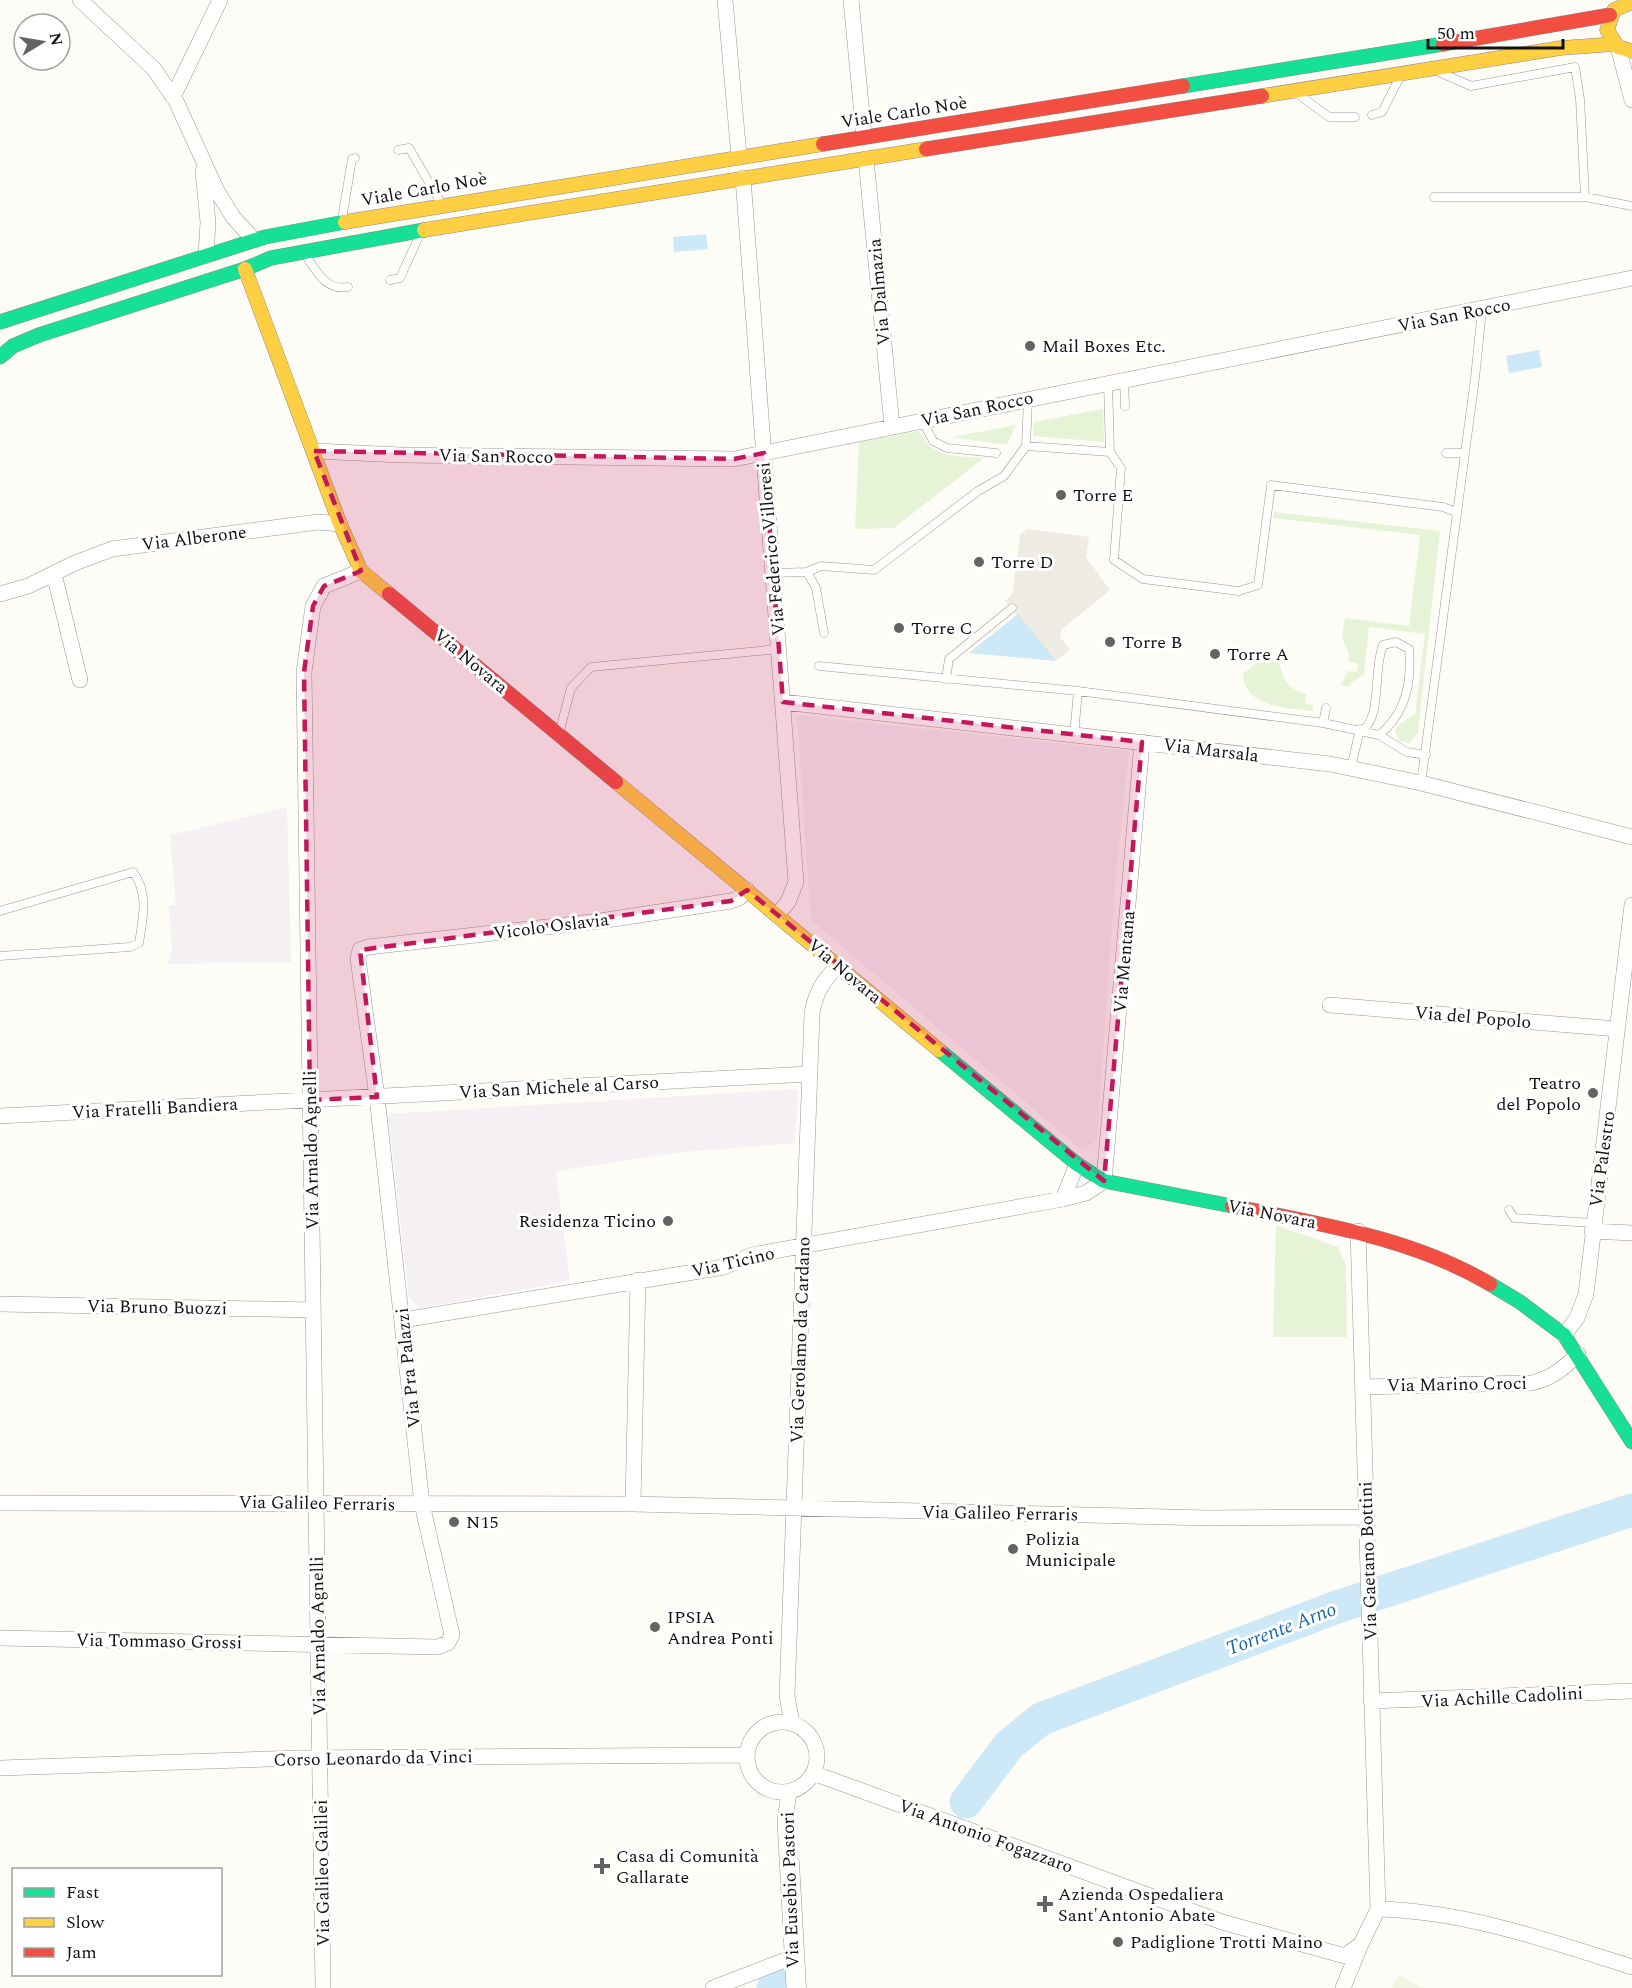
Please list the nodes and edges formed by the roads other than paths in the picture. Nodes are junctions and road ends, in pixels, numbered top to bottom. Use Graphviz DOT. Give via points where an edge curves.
graph roads {
  1 [pos="80,0"];
  2 [pos="220,0"];
  3 [pos="725,0"];
  4 [pos="850,0"];
  5 [pos="1632,2"];
  6 [pos="1612,8"];
  7 [pos="1622,47"];
  8 [pos="1433,70"];
  9 [pos="1401,75"];
  10 [pos="1294,92"];
  11 [pos="173,97"];
  12 [pos="1632,100"];
  13 [pos="1372,116"];
  14 [pos="1355,117"];
  15 [pos="864,136"];
  16 [pos="398,150"];
  17 [pos="202,156"];
  18 [pos="739,156"];
  19 [pos="355,158"];
  20 [pos="867,159"];
  21 [pos="743,178"];
  22 [pos="1434,197"];
  23 [pos="1585,197"];
  24 [pos="442,204"];
  25 [pos="1632,206"];
  26 [pos="342,222"];
  27 [pos="422,230"];
  28 [pos="254,240"];
  29 [pos="304,252"];
  30 [pos="206,256"];
  31 [pos="245,269"];
  32 [pos="1632,278"];
  33 [pos="390,280"];
  34 [pos="348,287"];
  35 [pos="1482,310"];
  36 [pos="0,322"];
  37 [pos="0,357"];
  38 [pos="1124,380"];
  39 [pos="1108,383"];
  40 [pos="1028,398"];
  41 [pos="1125,406"];
  42 [pos="922,420"];
  43 [pos="892,426"];
  44 [pos="1026,446"];
  45 [pos="314,451"];
  46 [pos="1110,452"];
  47 [pos="764,453"];
  48 [pos="996,453"];
  49 [pos="1446,453"];
  50 [pos="1465,453"];
  51 [pos="1456,512"];
  52 [pos="340,524"];
  53 [pos="362,571"];
  54 [pos="807,572"];
  55 [pos="773,573"];
  56 [pos="54,574"];
  57 [pos="0,594"];
  58 [pos="1012,608"];
  59 [pos="824,633"];
  60 [pos="779,650"];
  61 [pos="819,666"];
  62 [pos="946,679"];
  63 [pos="80,680"];
  64 [pos="1077,691"];
  65 [pos="783,702"];
  66 [pos="1326,708"];
  67 [pos="1323,723"];
  68 [pos="1362,730"];
  69 [pos="559,734"];
  70 [pos="1074,735"];
  71 [pos="1379,735"];
  72 [pos="1142,742"];
  73 [pos="1426,755"];
  74 [pos="1351,768"];
  75 [pos="1421,783"];
  76 [pos="1632,837"];
  77 [pos="747,890"];
  78 [pos="1632,905"];
  79 [pos="0,911"];
  80 [pos="777,915"];
  81 [pos="0,956"];
  82 [pos="358,960"];
  83 [pos="838,966"];
  84 [pos="1330,1005"];
  85 [pos="1617,1029"];
  86 [pos="809,1074"];
  87 [pos="377,1097"];
  88 [pos="310,1100"];
  89 [pos="0,1116"];
  90 [pos="1077,1164"];
  91 [pos="1104,1181"];
  92 [pos="1063,1199"];
  93 [pos="1509,1210"];
  94 [pos="1593,1227"];
  95 [pos="1358,1232"];
  96 [pos="1632,1233"];
  97 [pos="803,1247"];
  98 [pos="638,1280"];
  99 [pos="0,1304"];
  100 [pos="313,1310"];
  101 [pos="403,1320"];
  102 [pos="1564,1335"];
  103 [pos="1578,1354"];
  104 [pos="1363,1387"];
  105 [pos="1632,1442"];
  106 [pos="316,1502"];
  107 [pos="0,1503"];
  108 [pos="422,1504"];
  109 [pos="633,1504"];
  110 [pos="794,1509"];
  111 [pos="1366,1517"];
  112 [pos="0,1638"];
  113 [pos="318,1644"];
  114 [pos="1632,1691"];
  115 [pos="1371,1701"];
  116 [pos="792,1723"];
  117 [pos="747,1755"];
  118 [pos="320,1759"];
  119 [pos="0,1768"];
  120 [pos="813,1773"];
  121 [pos="789,1792"];
  122 [pos="1378,1909"];
  123 [pos="1361,1944"];
  124 [pos="793,1957"];
  125 [pos="1632,1967"];
  126 [pos="323,1988"];
  127 [pos="713,1988"];
  128 [pos="794,1988"];
  129 [pos="802,1988"];
  130 [pos="1343,1988"];
  1 -- 11 [label="street" via="154,69"];
  2 -- 11 [label="street"];
  3 -- 18 [label="street"];
  4 -- 15 [label="street"];
  5 -- 6 [label="main road, Viale Carlo Noè"];
  6 -- 7 [label="main road" via="1607,30"];
  6 -- 15 [label="main road, Viale Carlo Noè"];
  7 -- 8 [label="main road" via="1561,48"];
  7 -- 12 [label="street"];
  8 -- 9 [label="main road"];
  8 -- 23 [label="lane" via="1471,86 1575,67"];
  9 -- 10 [label="main road"];
  9 -- 13 [label="lane" via="1382,112"];
  10 -- 14 [label="lane" via="1329,117"];
  10 -- 20 [label="main road"];
  11 -- 17 [label="street"];
  15 -- 18 [label="main road, Viale Carlo Noè"];
  16 -- 24 [label="lane" via="409,148"];
  17 -- 28 [label="street" via="232,217"];
  17 -- 30 [label="street" via="208,222"];
  18 -- 24 [label="main road, Viale Carlo Noè"];
  19 -- 26 [label="lane"];
  20 -- 21 [label="main road"];
  20 -- 43 [label="street, Via Dalmazia"];
  21 -- 27 [label="main road"];
  21 -- 47 [label="street, Via Federico Villoresi"];
  22 -- 23 [label="lane"];
  23 -- 25 [label="lane"];
  24 -- 26 [label="main road, Viale Carlo Noè"];
  26 -- 28 [label="main road, Viale Carlo Noè"];
  27 -- 29 [label="main road"];
  27 -- 33 [label="lane" via="400,278"];
  28 -- 30 [label="main road, Viale Carlo Noè"];
  29 -- 31 [label="main road" via="271,258"];
  29 -- 34 [label="lane" via="324,282 340,289"];
  30 -- 36 [label="main road, Viale Carlo Noè"];
  31 -- 37 [label="main road" via="39,335"];
  31 -- 45 [label="main road, Via Novara"];
  32 -- 35 [label="street, Via San Rocco"];
  35 -- 38 [label="street, Via San Rocco"];
  35 -- 50 [label="lane"];
  38 -- 39 [label="street, Via San Rocco"];
  38 -- 41 [label="lane"];
  39 -- 40 [label="street, Via San Rocco"];
  39 -- 46 [label="lane"];
  40 -- 42 [label="street, Via San Rocco"];
  40 -- 44 [label="lane"];
  42 -- 43 [label="street, Via San Rocco"];
  42 -- 48 [label="lane" via="933,441 947,448"];
  43 -- 47 [label="street, Via San Rocco"];
  44 -- 46 [label="lane"];
  44 -- 54 [label="lane" via="1005,476 978,491 874,570 821,566"];
  45 -- 47 [label="street, Via San Rocco" via="722,459"];
  45 -- 52 [label="main road, Via Novara"];
  46 -- 51 [label="lane" via="1121,468 1114,561 1143,579 1239,591 1258,585 1271,485 1443,507"];
  47 -- 55 [label="street, Via Federico Villoresi"];
  49 -- 50 [label="lane"];
  50 -- 51 [label="lane"];
  51 -- 73 [label="lane"];
  52 -- 53 [label="main road, Via Novara"];
  52 -- 56 [label="street, Via Alberone" via="318,522 112,549"];
  53 -- 69 [label="main road, Via Novara"];
  53 -- 88 [label="street, Via Arnaldo Agnelli" via="324,586 313,606 304,672"];
  54 -- 55 [label="lane"];
  54 -- 59 [label="lane" via="816,588"];
  55 -- 60 [label="street, Via Federico Villoresi"];
  56 -- 57 [label="street, Via Alberone"];
  56 -- 63 [label="street"];
  58 -- 62 [label="lane" via="949,659"];
  60 -- 65 [label="street, Via Federico Villoresi"];
  60 -- 69 [label="lane" via="591,667 571,687"];
  61 -- 62 [label="lane"];
  62 -- 64 [label="lane"];
  64 -- 67 [label="lane"];
  64 -- 70 [label="lane"];
  65 -- 70 [label="street, Via Marsala"];
  65 -- 80 [label="street, Via Federico Villoresi" via="796,882 788,902"];
  66 -- 67 [label="lane"];
  67 -- 68 [label="lane"];
  68 -- 71 [label="lane"];
  68 -- 71 [label="lane" via="1371,725 1374,716 1378,658 1383,645 1396,642 1409,649 1407,694 1399,714"];
  68 -- 74 [label="lane"];
  69 -- 77 [label="main road, Via Novara"];
  70 -- 72 [label="street, Via Marsala"];
  71 -- 73 [label="lane" via="1407,752"];
  72 -- 74 [label="street, Via Marsala"];
  72 -- 91 [label="street, Via Mentana"];
  73 -- 75 [label="lane"];
  74 -- 75 [label="street, Via Marsala"];
  75 -- 76 [label="street, Via Marsala"];
  77 -- 80 [label="main road, Via Novara"];
  77 -- 82 [label="street, Vicolo Oslavia" via="731,901 633,916 368,946 360,950"];
  78 -- 85 [label="street, Via Palestro"];
  79 -- 81 [label="lane" via="134,872 142,883 144,913 139,943 130,948"];
  80 -- 83 [label="main road, Via Novara"];
  82 -- 87 [label="street, Via Pra Palazzi"];
  83 -- 86 [label="street, Via Gerolamo da Cardano" via="825,978 814,998"];
  83 -- 90 [label="main road, Via Novara"];
  84 -- 85 [label="street, Via del Popolo"];
  85 -- 94 [label="street, Via Palestro"];
  86 -- 87 [label="street, Via San Michele al Carso"];
  86 -- 97 [label="street, Via Gerolamo da Cardano"];
  87 -- 88 [label="street, Via San Michele al Carso"];
  87 -- 101 [label="street, Via Pra Palazzi"];
  88 -- 89 [label="street, Via Fratelli Bandiera"];
  88 -- 100 [label="street, Via Arnaldo Agnelli"];
  90 -- 91 [label="main road, Via Novara"];
  90 -- 92 [label="street"];
  91 -- 92 [label="street, Via Ticino" via="1086,1193"];
  91 -- 95 [label="main road, Via Novara"];
  92 -- 97 [label="street, Via Ticino"];
  93 -- 94 [label="lane" via="1514,1218"];
  94 -- 96 [label="street"];
  94 -- 102 [label="street, Via Palestro" via="1586,1294"];
  95 -- 102 [label="main road, Via Novara" via="1459,1266 1512,1296"];
  95 -- 104 [label="street, Via Gaetano Bottini"];
  97 -- 98 [label="street, Via Ticino" via="752,1255 724,1267"];
  97 -- 110 [label="street, Via Gerolamo da Cardano"];
  98 -- 101 [label="street, Via Ticino"];
  98 -- 109 [label="street"];
  99 -- 100 [label="street, Via Bruno Buozzi"];
  100 -- 106 [label="street, Via Arnaldo Agnelli"];
  101 -- 108 [label="street, Via Pra Palazzi"];
  102 -- 103 [label="main road, Via Novara"];
  103 -- 104 [label="street, Via Marino Croci" via="1552,1376 1531,1383"];
  103 -- 105 [label="main road, Via Novara"];
  104 -- 111 [label="street, Via Gaetano Bottini"];
  106 -- 107 [label="street, Via Galileo Ferraris"];
  106 -- 108 [label="street, Via Galileo Ferraris"];
  106 -- 113 [label="street, Via Arnaldo Agnelli"];
  108 -- 109 [label="street, Via Galileo Ferraris"];
  108 -- 113 [label="street, Via Pra Palazzi" via="452,1635 448,1643 437,1647"];
  109 -- 110 [label="street, Via Galileo Ferraris"];
  110 -- 111 [label="street, Via Galileo Ferraris" via="1209,1518"];
  110 -- 116 [label="street, Via Gerolamo da Cardano" via="787,1696"];
  111 -- 115 [label="street, Via Gaetano Bottini"];
  112 -- 113 [label="street, Via Tommaso Grossi"];
  113 -- 118 [label="street, Via Arnaldo Agnelli"];
  114 -- 115 [label="street, Via Achille Cadolini"];
  115 -- 122 [label="street, Via Gaetano Bottini"];
  116 -- 117 [label="street" via="779,1722 757,1732"];
  116 -- 120 [label="street" via="814,1743"];
  117 -- 118 [label="street, Corso Leonardo da Vinci"];
  117 -- 121 [label="street" via="748,1768 764,1788"];
  118 -- 119 [label="street, Corso Leonardo da Vinci"];
  118 -- 126 [label="street, Via Galileo Galilei"];
  120 -- 121 [label="street" via="803,1785"];
  120 -- 123 [label="street, Via Antonio Fogazzaro" via="1222,1922 1345,1956"];
  121 -- 124 [label="street, Via Eusebio Pastori" via="784,1821"];
  121 -- 129 [label="lane"];
  122 -- 123 [label="street"];
  122 -- 125 [label="street" via="1441,1914"];
  123 -- 130 [label="street"];
  124 -- 127 [label="street"];
  124 -- 128 [label="street, Via Eusebio Pastori"];
}
